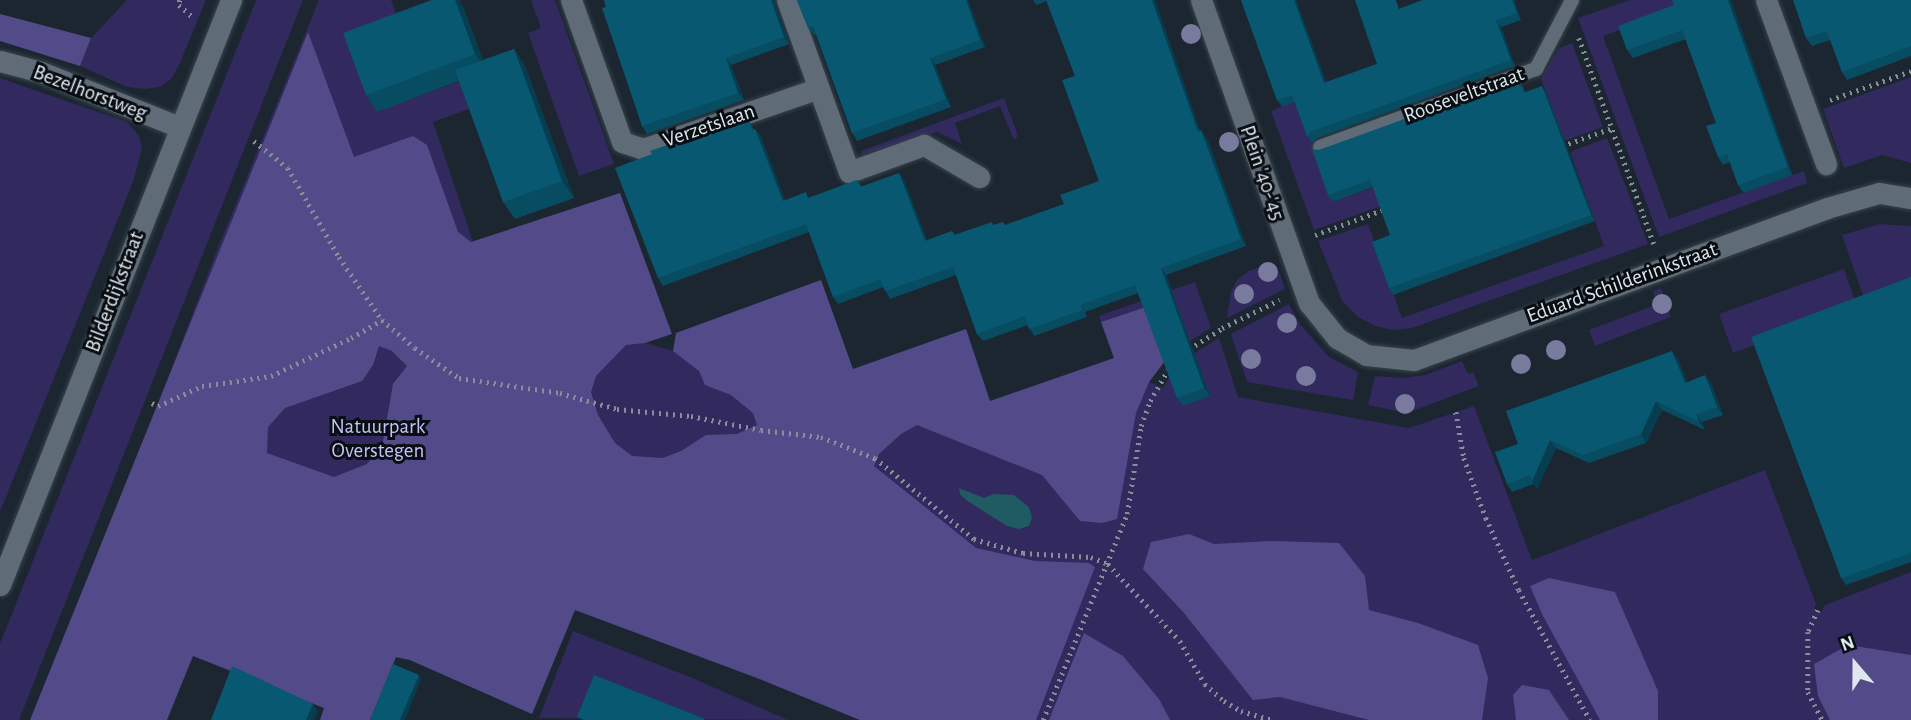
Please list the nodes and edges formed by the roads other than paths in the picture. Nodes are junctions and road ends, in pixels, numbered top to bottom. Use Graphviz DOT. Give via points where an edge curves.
graph roads {
  1 [pos="231,0"];
  2 [pos="571,0"];
  3 [pos="787,0"];
  4 [pos="1201,0"];
  5 [pos="1766,0"];
  6 [pos="1570,4"];
  7 [pos="0,61"];
  8 [pos="819,88"];
  9 [pos="179,127"];
  10 [pos="1320,147"];
  11 [pos="1826,164"];
  12 [pos="979,177"];
  13 [pos="1911,198"];
  14 [pos="1337,338"];
  15 [pos="0,585"];
  1 -- 9 [label="street, Bilderdijkstraat"];
  2 -- 8 [label="street, Verzetslaan" via="622,142 643,149"];
  3 -- 8 [label="street"];
  4 -- 14 [label="street, Plein '40-'45" via="1309,303"];
  5 -- 11 [label="street"];
  6 -- 10 [label="lane, Rooseveltstraat" via="1536,69"];
  7 -- 9 [label="street, Bezelhorstweg" via="41,72"];
  8 -- 12 [label="street" via="849,172 924,145"];
  9 -- 15 [label="street, Bilderdijkstraat"];
  13 -- 14 [label="street, Eduard Schilderinkstraat" via="1879,193 1840,204 1414,360 1366,355"];
}
